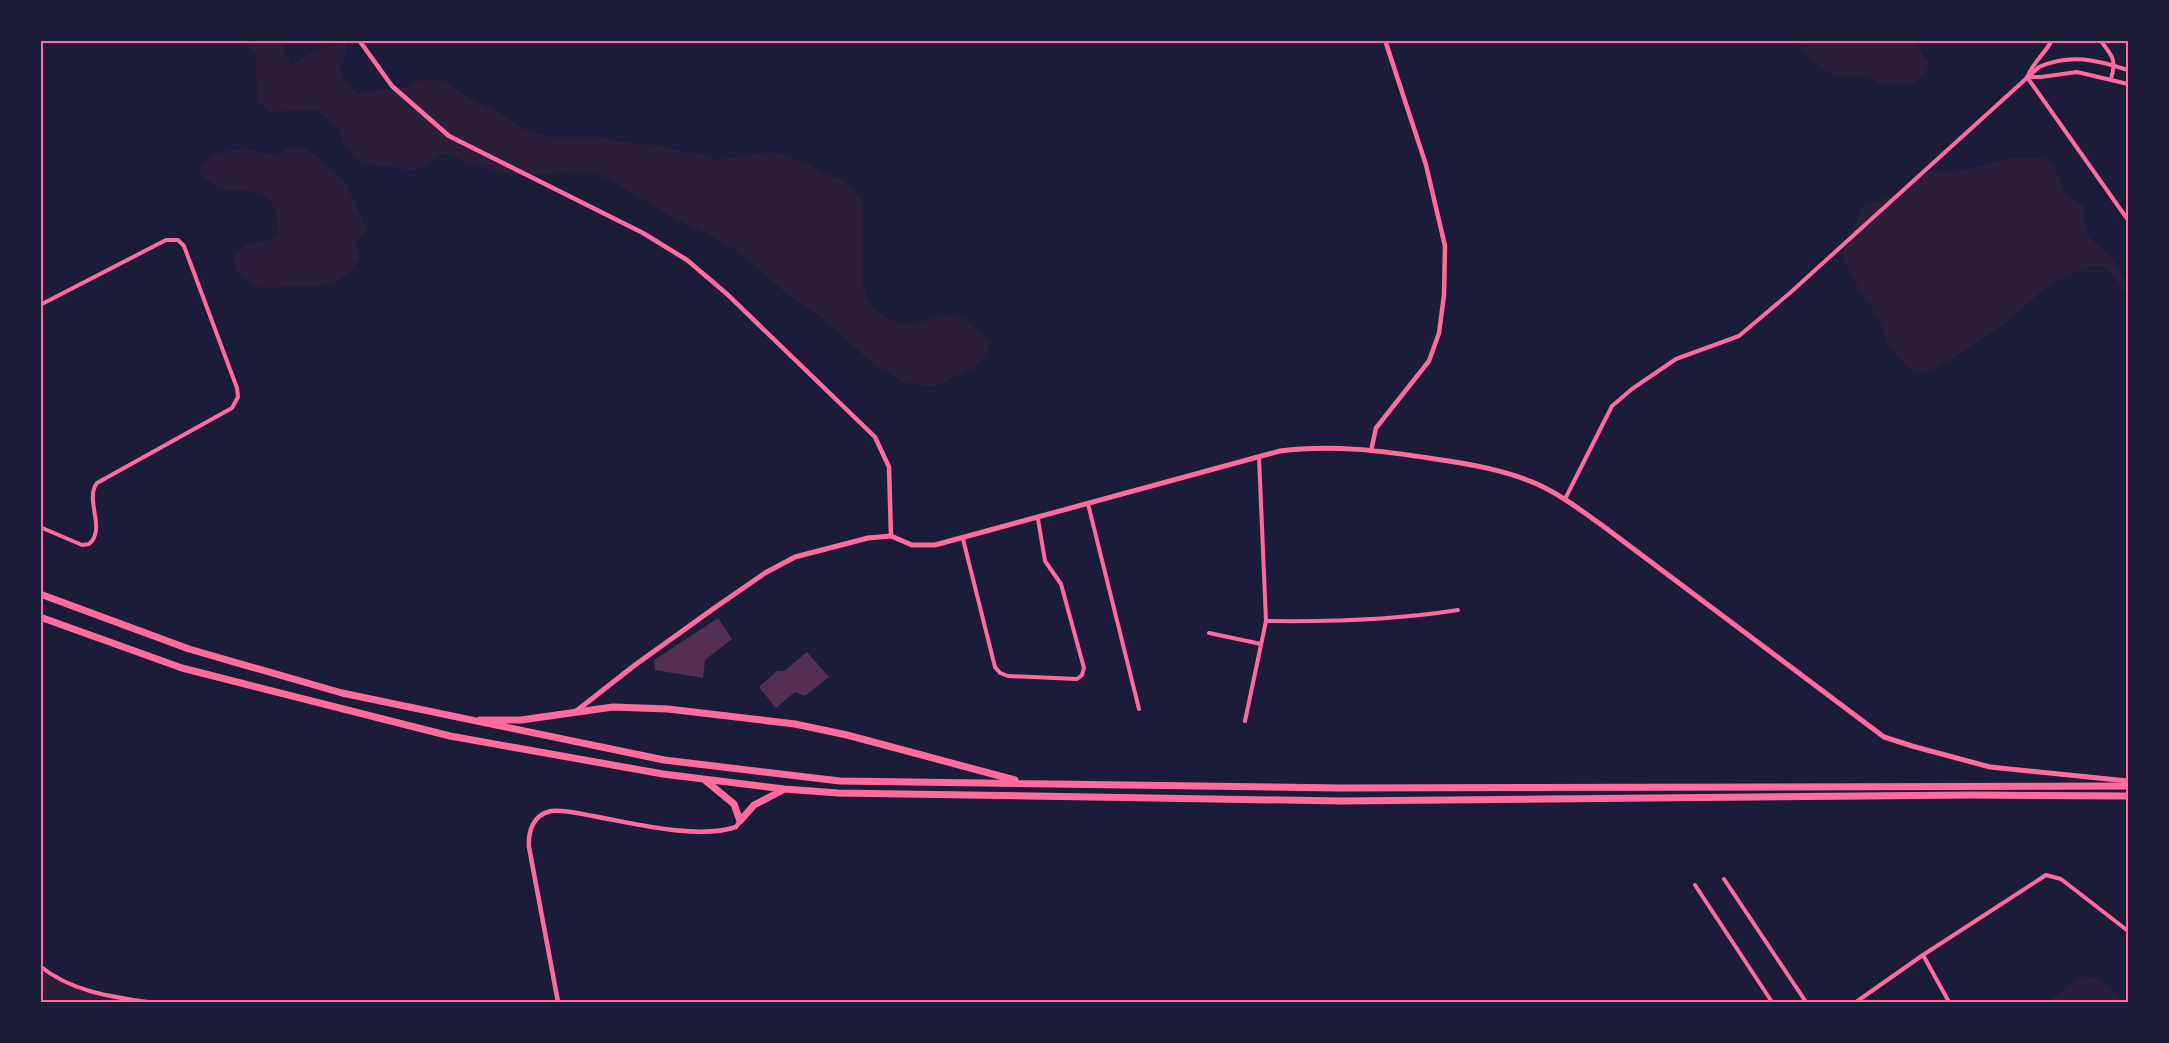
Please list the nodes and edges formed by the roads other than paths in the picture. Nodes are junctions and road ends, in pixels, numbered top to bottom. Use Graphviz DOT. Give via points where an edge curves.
graph roads {
  1 [pos="359,40"];
  2 [pos="1385,40"];
  3 [pos="2052,40"];
  4 [pos="2100,40"];
  5 [pos="2116,66"];
  6 [pos="2128,70"];
  7 [pos="2027,77"];
  8 [pos="2111,79"];
  9 [pos="2128,84"];
  10 [pos="2128,220"];
  11 [pos="40,305"];
  12 [pos="1371,451"];
  13 [pos="1259,457"];
  14 [pos="1565,499"];
  15 [pos="1088,504"];
  16 [pos="1038,519"];
  17 [pos="40,527"];
  18 [pos="891,536"];
  19 [pos="963,539"];
  20 [pos="40,594"];
  21 [pos="1458,610"];
  22 [pos="40,617"];
  23 [pos="1266,621"];
  24 [pos="1209,633"];
  25 [pos="1261,644"];
  26 [pos="1139,709"];
  27 [pos="573,714"];
  28 [pos="463,719"];
  29 [pos="1245,721"];
  30 [pos="705,780"];
  31 [pos="2128,781"];
  32 [pos="1026,783"];
  33 [pos="2128,786"];
  34 [pos="784,789"];
  35 [pos="2128,796"];
  36 [pos="740,821"];
  37 [pos="1724,879"];
  38 [pos="1695,885"];
  39 [pos="2128,931"];
  40 [pos="1923,955"];
  41 [pos="40,966"];
  42 [pos="148,1002"];
  43 [pos="558,1002"];
  44 [pos="1772,1002"];
  45 [pos="1806,1002"];
  46 [pos="1856,1002"];
  47 [pos="1949,1002"];
  1 -- 18 [label="street" via="392,86 449,136 643,233 687,260 727,294 875,437 889,467"];
  2 -- 12 [label="street" via="1426,165 1445,246 1444,295 1439,333 1429,361 1376,428"];
  3 -- 7 [label="street"];
  4 -- 5 [label="street"];
  5 -- 6 [label="street"];
  5 -- 7 [label="street" via="2075,58 2054,61"];
  5 -- 8 [label="street"];
  7 -- 8 [label="street" via="2077,72"];
  7 -- 10 [label="street"];
  7 -- 14 [label="street" via="1739,336 1676,359 1612,406"];
  8 -- 9 [label="street"];
  11 -- 17 [label="street" via="166,240 178,240 184,246 238,397 232,408 97,483 93,492 93,541 86,545"];
  12 -- 13 [label="main road" via="1298,449"];
  12 -- 14 [label="main road" via="1487,467"];
  13 -- 15 [label="main road"];
  13 -- 23 [label="street"];
  14 -- 31 [label="main road" via="1884,737 1990,766"];
  15 -- 16 [label="main road"];
  15 -- 26 [label="street"];
  16 -- 19 [label="main road"];
  16 -- 19 [label="street" via="1045,561 1061,584 1084,668 1077,679 1008,676 995,667"];
  18 -- 19 [label="main road" via="912,545"];
  18 -- 27 [label="main road" via="795,557 765,573 635,664"];
  20 -- 28 [label="highway" via="231,662 342,693"];
  21 -- 23 [label="street" via="1412,618"];
  22 -- 30 [label="highway" via="182,668 450,736"];
  23 -- 25 [label="street"];
  24 -- 25 [label="street"];
  25 -- 29 [label="street"];
  27 -- 28 [label="highway" via="521,720"];
  27 -- 32 [label="highway" via="636,706 795,724"];
  28 -- 32 [label="highway" via="664,760 840,781"];
  30 -- 34 [label="highway"];
  30 -- 36 [label="highway" via="734,804"];
  32 -- 33 [label="highway" via="1341,788"];
  34 -- 35 [label="highway" via="1341,801"];
  34 -- 36 [label="highway" via="754,805"];
  36 -- 43 [label="street" via="736,827 715,832 649,826 566,811 540,816 532,825 530,847"];
  37 -- 45 [label="street"];
  38 -- 44 [label="street"];
  39 -- 40 [label="street" via="2061,879 2046,875"];
  40 -- 46 [label="street"];
  40 -- 47 [label="street"];
  41 -- 42 [label="street" via="77,987"];
}
